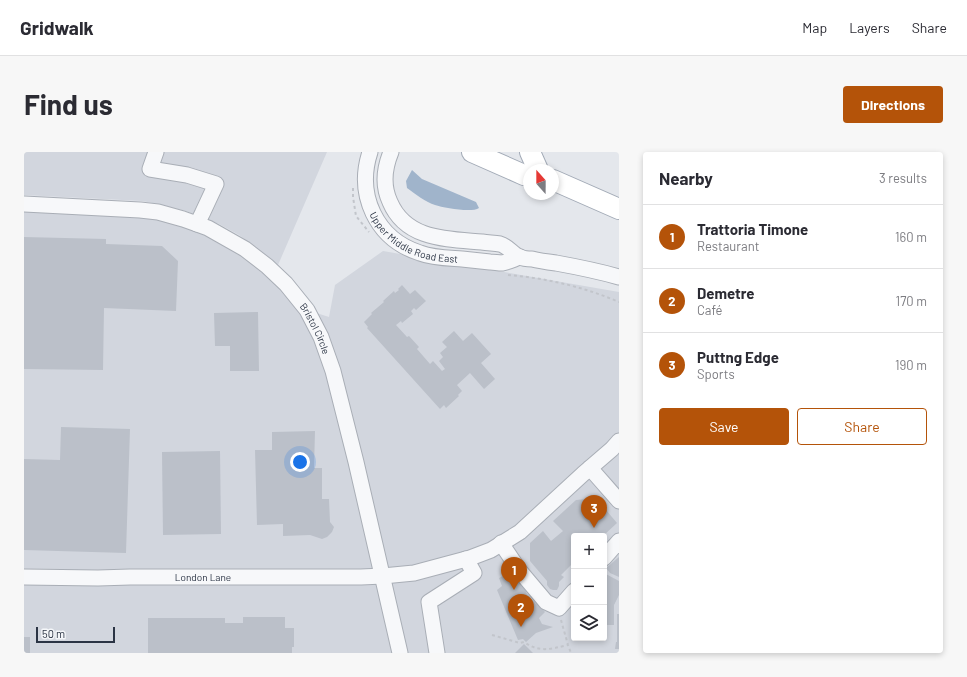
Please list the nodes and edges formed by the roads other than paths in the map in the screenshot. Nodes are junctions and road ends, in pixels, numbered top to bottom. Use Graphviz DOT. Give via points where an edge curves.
graph roads {
  1 [pos="156,152"];
  2 [pos="370,152"];
  3 [pos="391,152"];
  4 [pos="472,152"];
  5 [pos="530,152"];
  6 [pos="535,164"];
  7 [pos="523,175"];
  8 [pos="559,183"];
  9 [pos="24,204"];
  10 [pos="619,209"];
  11 [pos="197,224"];
  12 [pos="520,257"];
  13 [pos="619,277"];
  14 [pos="617,447"];
  15 [pos="590,468"];
  16 [pos="619,501"];
  17 [pos="619,541"];
  18 [pos="501,544"];
  19 [pos="607,555"];
  20 [pos="466,559"];
  21 [pos="383,576"];
  22 [pos="24,577"];
  23 [pos="571,594"];
  24 [pos="400,653"];
  25 [pos="438,653"];
  1 -- 11 [label="street" via="150,168 216,184"];
  2 -- 12 [label="street, Upper Middle Road East" via="365,182 371,208 383,228 403,246 424,255 442,258 501,263"];
  3 -- 12 [label="street, Upper Middle Road East" via="384,175 386,192 391,206 409,227 422,234 436,237 501,244"];
  4 -- 7 [label="main road"];
  5 -- 6 [label="main road"];
  8 -- 10 [label="main road"];
  9 -- 11 [label="street, Bristol Circle" via="158,212"];
  11 -- 21 [label="street, Bristol Circle" via="245,249 267,266 307,310 321,337 333,371"];
  12 -- 13 [label="street, Upper Middle Road East"];
  14 -- 15 [label="street, London Lane"];
  15 -- 16 [label="street"];
  15 -- 18 [label="street, London Lane" via="520,532"];
  17 -- 19 [label="street"];
  18 -- 20 [label="street, London Lane"];
  18 -- 23 [label="street" via="546,602 558,608"];
  20 -- 21 [label="street, London Lane" via="414,573"];
  20 -- 25 [label="street" via="474,573 429,602"];
  21 -- 22 [label="street, London Lane"];
  21 -- 24 [label="street, Bristol Circle"];
}
